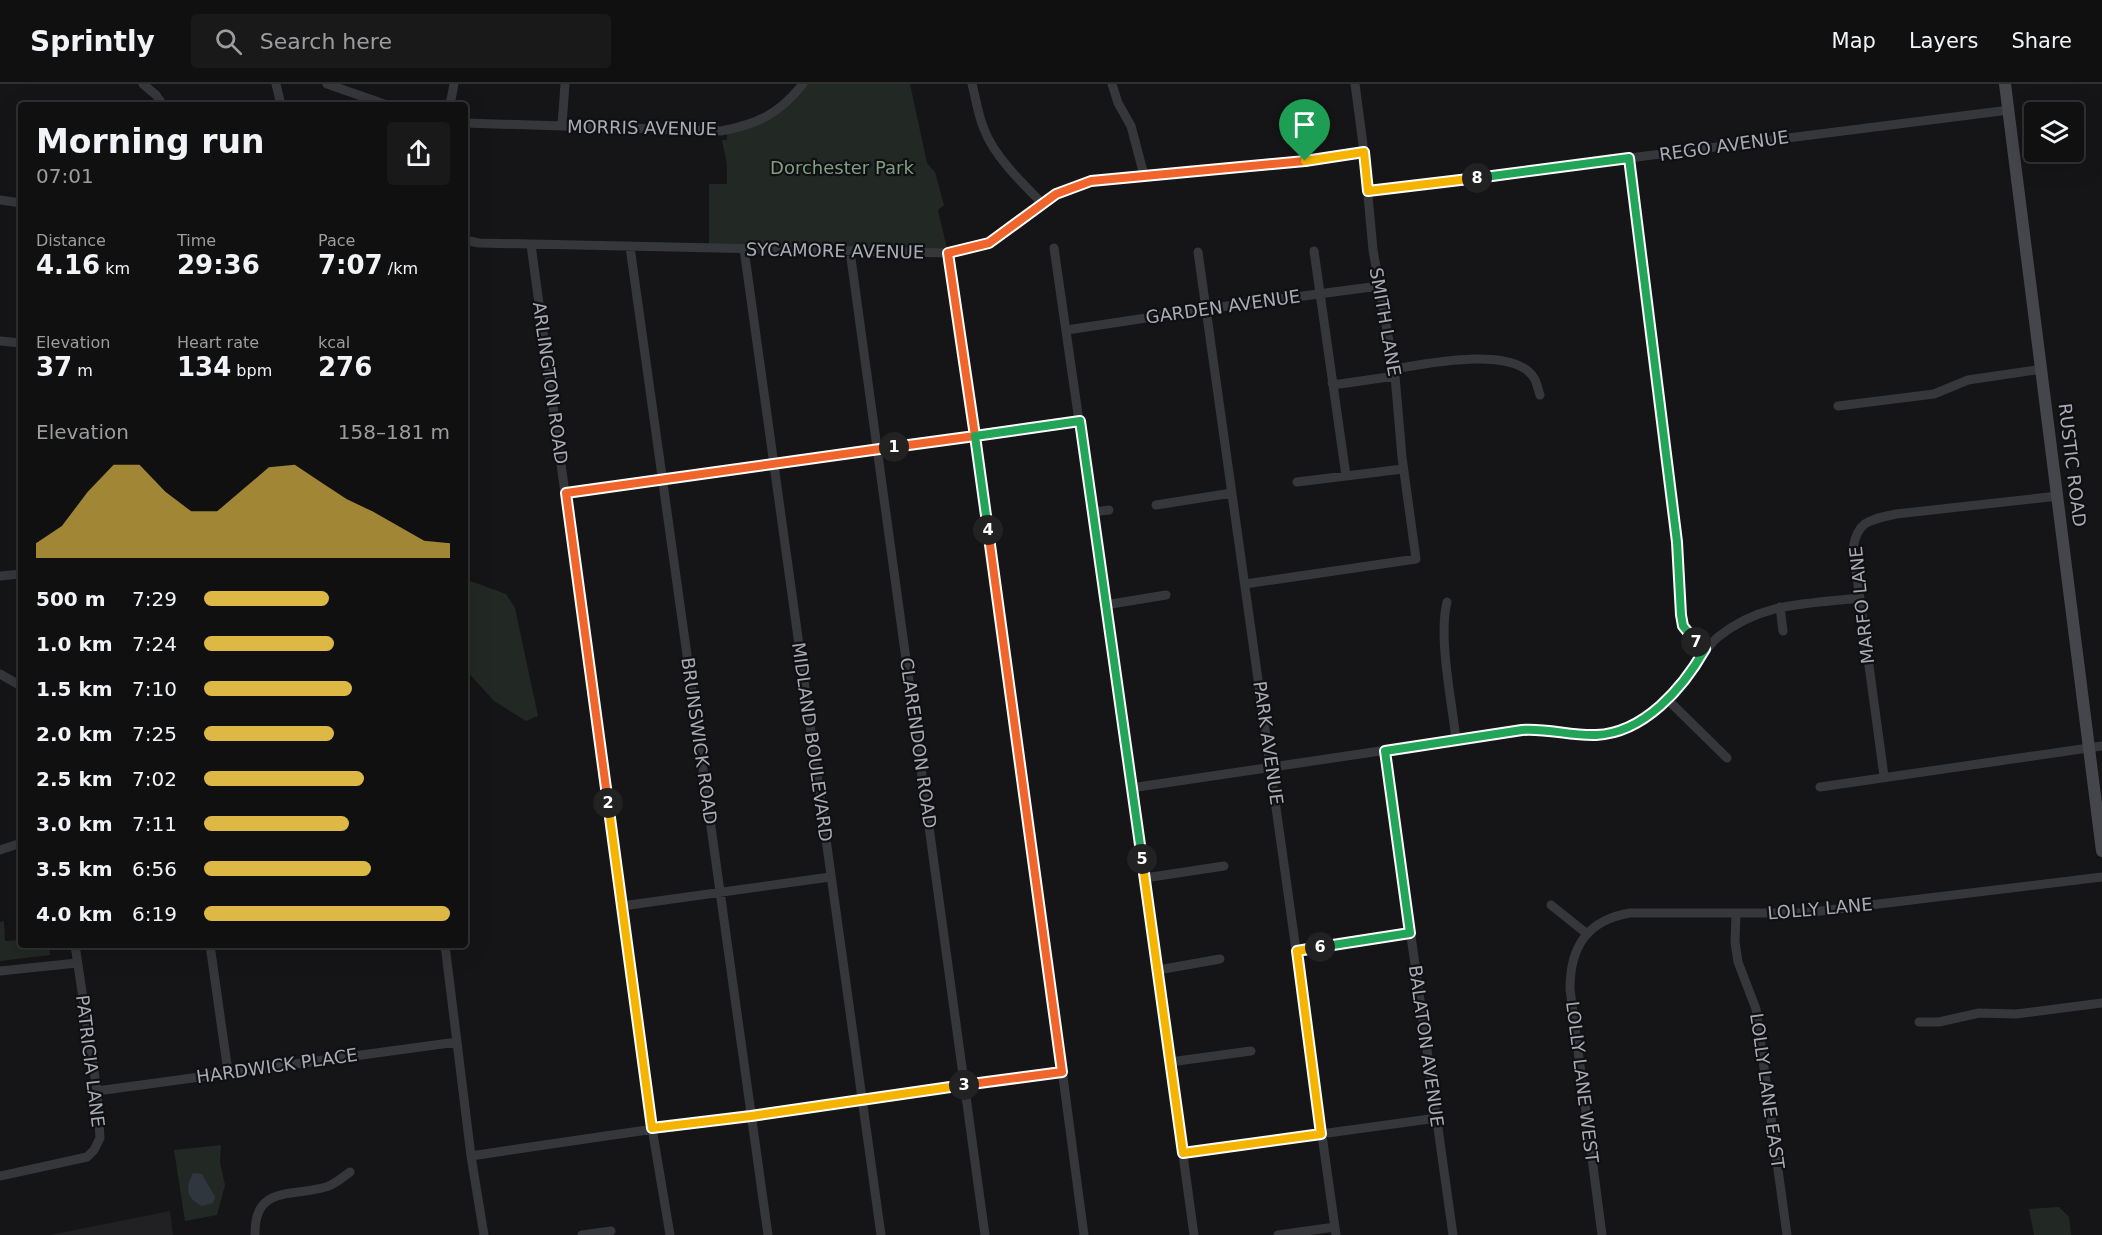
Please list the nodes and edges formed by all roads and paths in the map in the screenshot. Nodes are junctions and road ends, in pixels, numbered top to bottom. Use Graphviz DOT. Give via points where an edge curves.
graph roads {
  1 [pos="143,84"];
  2 [pos="276,84"];
  3 [pos="327,84"];
  4 [pos="454,84"];
  5 [pos="566,84"];
  6 [pos="803,84"];
  7 [pos="972,84"];
  8 [pos="1112,84"];
  9 [pos="1355,84"];
  10 [pos="2005,84"];
  11 [pos="161,102"];
  12 [pos="281,102"];
  13 [pos="378,102"];
  14 [pos="451,102"];
  15 [pos="2008,110"];
  16 [pos="468,123"];
  17 [pos="562,125"];
  18 [pos="1364,152"];
  19 [pos="1629,158"];
  20 [pos="1144,175"];
  21 [pos="1368,191"];
  22 [pos="0,200"];
  23 [pos="1042,202"];
  24 [pos="18,203"];
  25 [pos="468,241"];
  26 [pos="531,245"];
  27 [pos="630,247"];
  28 [pos="1054,248"];
  29 [pos="744,249"];
  30 [pos="850,251"];
  31 [pos="1314,251"];
  32 [pos="1198,252"];
  33 [pos="948,253"];
  34 [pos="1379,286"];
  35 [pos="1321,294"];
  36 [pos="1205,309"];
  37 [pos="1067,330"];
  38 [pos="0,341"];
  39 [pos="18,343"];
  40 [pos="2042,369"];
  41 [pos="1394,372"];
  42 [pos="1332,383"];
  43 [pos="1540,395"];
  44 [pos="1838,406"];
  45 [pos="1080,421"];
  46 [pos="975,436"];
  47 [pos="878,449"];
  48 [pos="773,463"];
  49 [pos="1404,469"];
  50 [pos="1346,476"];
  51 [pos="664,479"];
  52 [pos="1297,482"];
  53 [pos="566,493"];
  54 [pos="1232,493"];
  55 [pos="2058,496"];
  56 [pos="1156,505"];
  57 [pos="1109,510"];
  58 [pos="1093,512"];
  59 [pos="18,574"];
  60 [pos="0,576"];
  61 [pos="1245,584"];
  62 [pos="1166,595"];
  63 [pos="1860,598"];
  64 [pos="1446,602"];
  65 [pos="1106,605"];
  66 [pos="1780,607"];
  67 [pos="1783,631"];
  68 [pos="1705,649"];
  69 [pos="0,674"];
  70 [pos="18,684"];
  71 [pos="1668,700"];
  72 [pos="1456,740"];
  73 [pos="2102,746"];
  74 [pos="2088,748"];
  75 [pos="1385,751"];
  76 [pos="1727,758"];
  77 [pos="1271,766"];
  78 [pos="1884,776"];
  79 [pos="1820,787"];
  80 [pos="1131,788"];
  81 [pos="18,844"];
  82 [pos="0,850"];
  83 [pos="2102,851"];
  84 [pos="1224,866"];
  85 [pos="830,877"];
  86 [pos="2102,877"];
  87 [pos="1145,878"];
  88 [pos="720,893"];
  89 [pos="1551,905"];
  90 [pos="622,906"];
  91 [pos="1736,914"];
  92 [pos="1410,933"];
  93 [pos="1587,933"];
  94 [pos="75,948"];
  95 [pos="210,948"];
  96 [pos="445,948"];
  97 [pos="1297,951"];
  98 [pos="1220,959"];
  99 [pos="77,963"];
  100 [pos="1158,969"];
  101 [pos="0,971"];
  102 [pos="2102,1003"];
  103 [pos="1919,1022"];
  104 [pos="457,1042"];
  105 [pos="1251,1050"];
  106 [pos="1170,1062"];
  107 [pos="228,1072"];
  108 [pos="1062,1072"];
  109 [pos="964,1085"];
  110 [pos="97,1091"];
  111 [pos="862,1101"];
  112 [pos="751,1116"];
  113 [pos="1437,1118"];
  114 [pos="652,1128"];
  115 [pos="1321,1134"];
  116 [pos="1183,1153"];
  117 [pos="471,1156"];
  118 [pos="350,1172"];
  119 [pos="0,1176"];
  120 [pos="611,1231"];
  121 [pos="1336,1231"];
  122 [pos="255,1235"];
  123 [pos="484,1235"];
  124 [pos="582,1235"];
  125 [pos="670,1235"];
  126 [pos="768,1235"];
  127 [pos="881,1235"];
  128 [pos="985,1235"];
  129 [pos="1084,1235"];
  130 [pos="1194,1235"];
  131 [pos="1278,1235"];
  132 [pos="1453,1235"];
  133 [pos="1602,1235"];
  134 [pos="1787,1235"];
  1 -- 11 [label="street"];
  2 -- 12 [label="street"];
  3 -- 13 [label="street"];
  4 -- 14 [label="street"];
  5 -- 17 [label="street"];
  6 -- 17 [label="street, MORRIS AVENUE" via="773,113 743,127 704,131"];
  7 -- 23 [label="street" via="984,130 993,146"];
  8 -- 20 [label="street" via="1131,126"];
  9 -- 18 [label="street, SMITH LANE"];
  10 -- 15 [label="street, RUSTIC ROAD"];
  15 -- 19 [label="street, REGO AVENUE"];
  15 -- 40 [label="street, RUSTIC ROAD"];
  16 -- 17 [label="street, MORRIS AVENUE"];
  18 -- 20 [label="street, SYCAMORE AVENUE"];
  18 -- 21 [label="street, SMITH LANE"];
  19 -- 21 [label="street, REGO AVENUE"];
  19 -- 68 [label="street" via="1677,542 1682,621 1690,636"];
  20 -- 23 [label="street, SYCAMORE AVENUE" via="1091,181"];
  21 -- 34 [label="street, SMITH LANE"];
  22 -- 24 [label="street"];
  23 -- 33 [label="street, SYCAMORE AVENUE" via="989,243"];
  25 -- 26 [label="street, SYCAMORE AVENUE"];
  26 -- 27 [label="street, SYCAMORE AVENUE"];
  26 -- 53 [label="street, ARLINGTON ROAD"];
  27 -- 29 [label="street, SYCAMORE AVENUE"];
  27 -- 51 [label="street, BRUNSWICK ROAD"];
  28 -- 37 [label="street"];
  29 -- 30 [label="street, SYCAMORE AVENUE"];
  29 -- 48 [label="street, MIDLAND BOULEVARD"];
  30 -- 33 [label="street, SYCAMORE AVENUE"];
  30 -- 47 [label="street, CLARENDON ROAD"];
  31 -- 35 [label="street"];
  32 -- 36 [label="street, PARK AVENUE"];
  33 -- 46 [label="street"];
  34 -- 35 [label="street, GARDEN AVENUE"];
  34 -- 41 [label="street, SMITH LANE"];
  35 -- 36 [label="street, GARDEN AVENUE"];
  35 -- 42 [label="street"];
  36 -- 37 [label="street, GARDEN AVENUE"];
  36 -- 54 [label="street, PARK AVENUE"];
  37 -- 45 [label="street"];
  38 -- 39 [label="street"];
  40 -- 44 [label="street" via="1968,380 1934,394"];
  40 -- 55 [label="street, RUSTIC ROAD"];
  41 -- 42 [label="street"];
  41 -- 43 [label="street" via="1465,359 1498,360 1533,376"];
  41 -- 49 [label="street, SMITH LANE"];
  42 -- 50 [label="street"];
  45 -- 46 [label="street"];
  45 -- 58 [label="street"];
  46 -- 47 [label="street"];
  46 -- 108 [label="street"];
  47 -- 48 [label="street"];
  47 -- 109 [label="street, CLARENDON ROAD"];
  48 -- 51 [label="street"];
  48 -- 85 [label="street, MIDLAND BOULEVARD"];
  49 -- 50 [label="street"];
  49 -- 61 [label="street, SMITH LANE" via="1416,559"];
  50 -- 52 [label="street"];
  51 -- 53 [label="street"];
  51 -- 88 [label="street, BRUNSWICK ROAD"];
  53 -- 90 [label="street, ARLINGTON ROAD"];
  54 -- 56 [label="street"];
  54 -- 61 [label="street, PARK AVENUE"];
  55 -- 63 [label="street, MARFO LANE" via="1896,514 1861,525 1853,548"];
  55 -- 74 [label="street, RUSTIC ROAD"];
  57 -- 58 [label="street"];
  58 -- 65 [label="street"];
  59 -- 60 [label="street"];
  61 -- 77 [label="street, PARK AVENUE"];
  62 -- 65 [label="street"];
  63 -- 66 [label="street"];
  63 -- 78 [label="street, MARFO LANE"];
  64 -- 72 [label="street" via="1444,636"];
  65 -- 80 [label="street"];
  66 -- 67 [label="street"];
  66 -- 68 [label="street" via="1746,619"];
  68 -- 71 [label="street"];
  69 -- 70 [label="street"];
  71 -- 72 [label="street" via="1638,722 1611,734 1533,729"];
  71 -- 76 [label="street"];
  72 -- 75 [label="street"];
  73 -- 74 [label="street"];
  74 -- 78 [label="street"];
  74 -- 83 [label="street, RUSTIC ROAD"];
  75 -- 77 [label="street"];
  75 -- 92 [label="street, BALATON AVENUE"];
  77 -- 80 [label="street"];
  77 -- 97 [label="street, PARK AVENUE"];
  78 -- 79 [label="street"];
  80 -- 87 [label="street"];
  81 -- 82 [label="street"];
  84 -- 87 [label="street"];
  85 -- 88 [label="street"];
  85 -- 111 [label="street, MIDLAND BOULEVARD"];
  86 -- 91 [label="street, LOLLY LANE" via="1804,913"];
  87 -- 100 [label="street"];
  88 -- 90 [label="street"];
  88 -- 112 [label="street, BRUNSWICK ROAD"];
  89 -- 93 [label="street"];
  90 -- 114 [label="street, ARLINGTON ROAD"];
  91 -- 93 [label="street, LOLLY LANE" via="1630,913 1612,917"];
  91 -- 134 [label="street, LOLLY LANE EAST" via="1738,962 1756,1010"];
  92 -- 97 [label="street"];
  92 -- 113 [label="street, BALATON AVENUE"];
  93 -- 133 [label="street, LOLLY LANE WEST" via="1572,961 1570,989"];
  94 -- 99 [label="street, PATRICIA LANE"];
  95 -- 107 [label="street"];
  96 -- 104 [label="street"];
  97 -- 115 [label="street, PARK AVENUE"];
  98 -- 100 [label="street"];
  99 -- 101 [label="street"];
  99 -- 110 [label="street, PATRICIA LANE"];
  100 -- 106 [label="street"];
  102 -- 103 [label="street"];
  104 -- 107 [label="street, HARDWICK PLACE"];
  104 -- 117 [label="street"];
  105 -- 106 [label="street"];
  106 -- 116 [label="street"];
  107 -- 110 [label="street, HARDWICK PLACE"];
  108 -- 109 [label="street"];
  108 -- 129 [label="street"];
  109 -- 111 [label="street"];
  109 -- 128 [label="street, CLARENDON ROAD"];
  110 -- 119 [label="street, PATRICIA LANE" via="100,1138 87,1157"];
  111 -- 112 [label="street"];
  111 -- 127 [label="street, MIDLAND BOULEVARD"];
  112 -- 114 [label="street"];
  112 -- 126 [label="street, BRUNSWICK ROAD"];
  113 -- 115 [label="street"];
  113 -- 132 [label="street, BALATON AVENUE"];
  114 -- 117 [label="street"];
  114 -- 125 [label="street, ARLINGTON ROAD"];
  115 -- 116 [label="street"];
  115 -- 121 [label="street, PARK AVENUE"];
  116 -- 130 [label="street"];
  117 -- 123 [label="street"];
  118 -- 122 [label="street" via="328,1187 265,1201 256,1218"];
  120 -- 124 [label="street"];
  121 -- 131 [label="street"];
}
